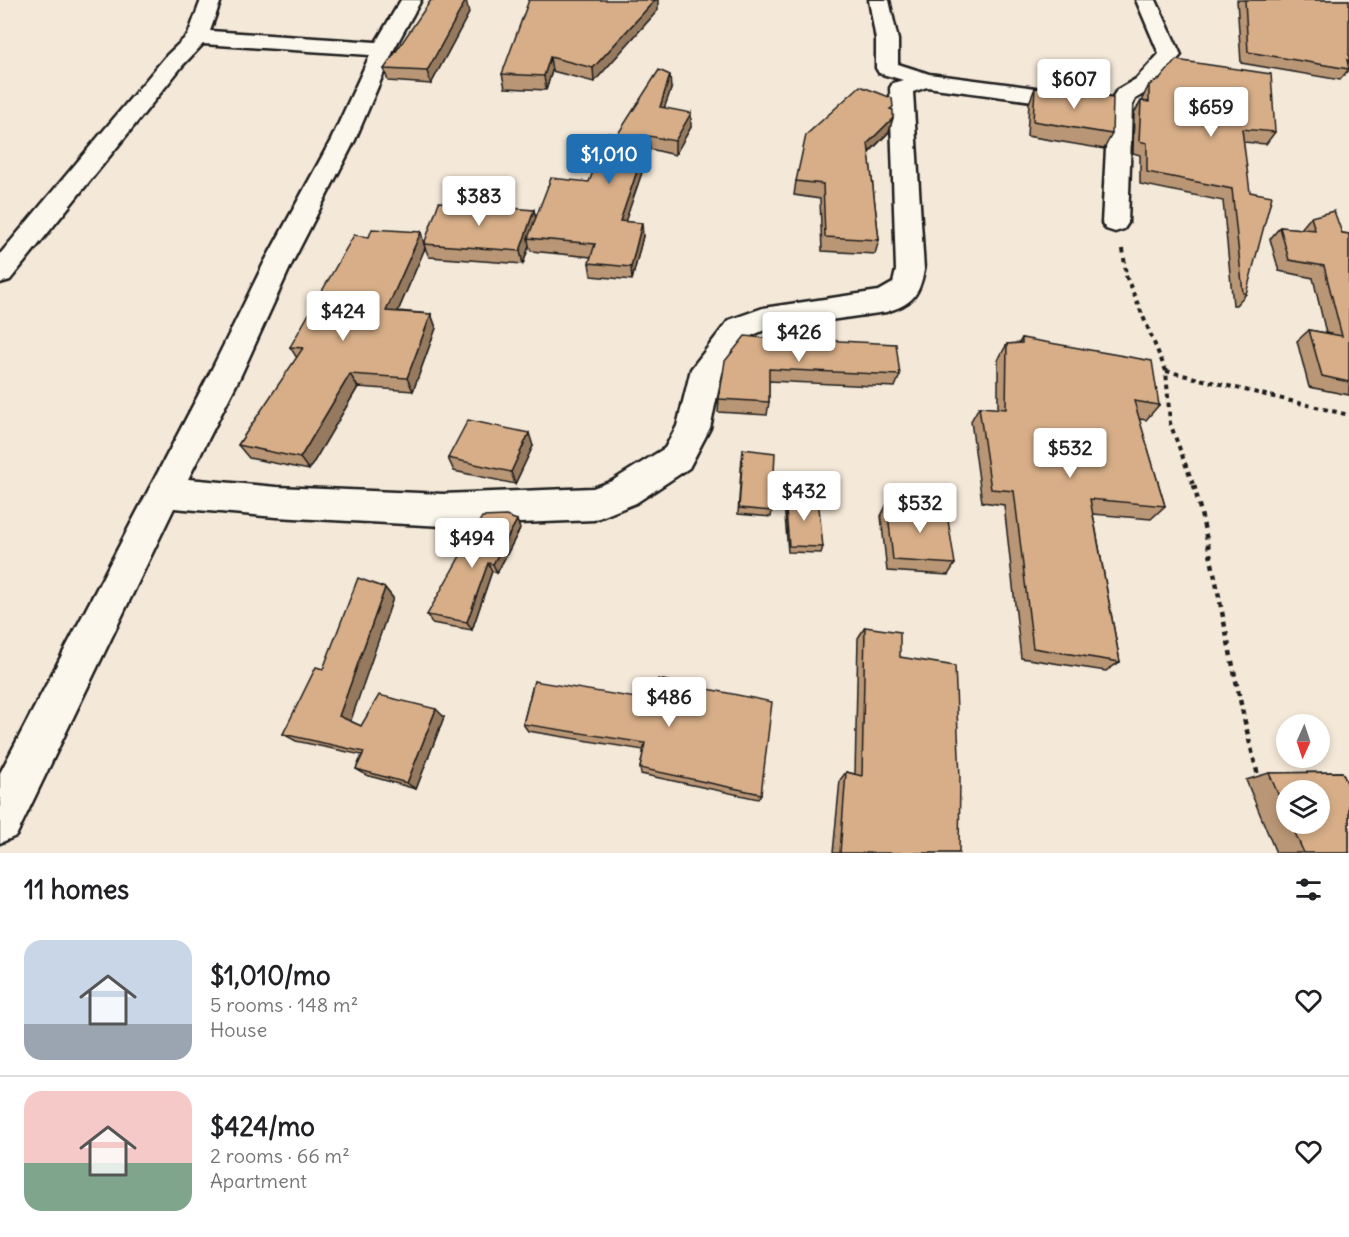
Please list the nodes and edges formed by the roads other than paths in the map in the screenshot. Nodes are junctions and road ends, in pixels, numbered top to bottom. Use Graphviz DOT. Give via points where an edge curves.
graph roads {
  1 [pos="211,0"];
  2 [pos="411,0"];
  3 [pos="879,0"];
  4 [pos="1146,0"];
  5 [pos="198,38"];
  6 [pos="383,49"];
  7 [pos="926,80"];
  8 [pos="1120,106"];
  9 [pos="1115,223"];
  10 [pos="0,273"];
  11 [pos="164,492"];
  12 [pos="0,820"];
  1 -- 5 [label="street"];
  2 -- 6 [label="street"];
  3 -- 7 [label="street" via="887,40 887,68"];
  4 -- 8 [label="street" via="1170,55 1144,84 1125,95"];
  5 -- 6 [label="street"];
  5 -- 10 [label="street" via="175,60"];
  6 -- 11 [label="street" via="343,140"];
  7 -- 8 [label="street"];
  7 -- 11 [label="street" via="901,88 910,270 906,289 886,301 762,319 740,328 707,369 693,428 677,458 624,492 594,504 443,510"];
  8 -- 9 [label="street"];
  11 -- 12 [label="street"];
}
